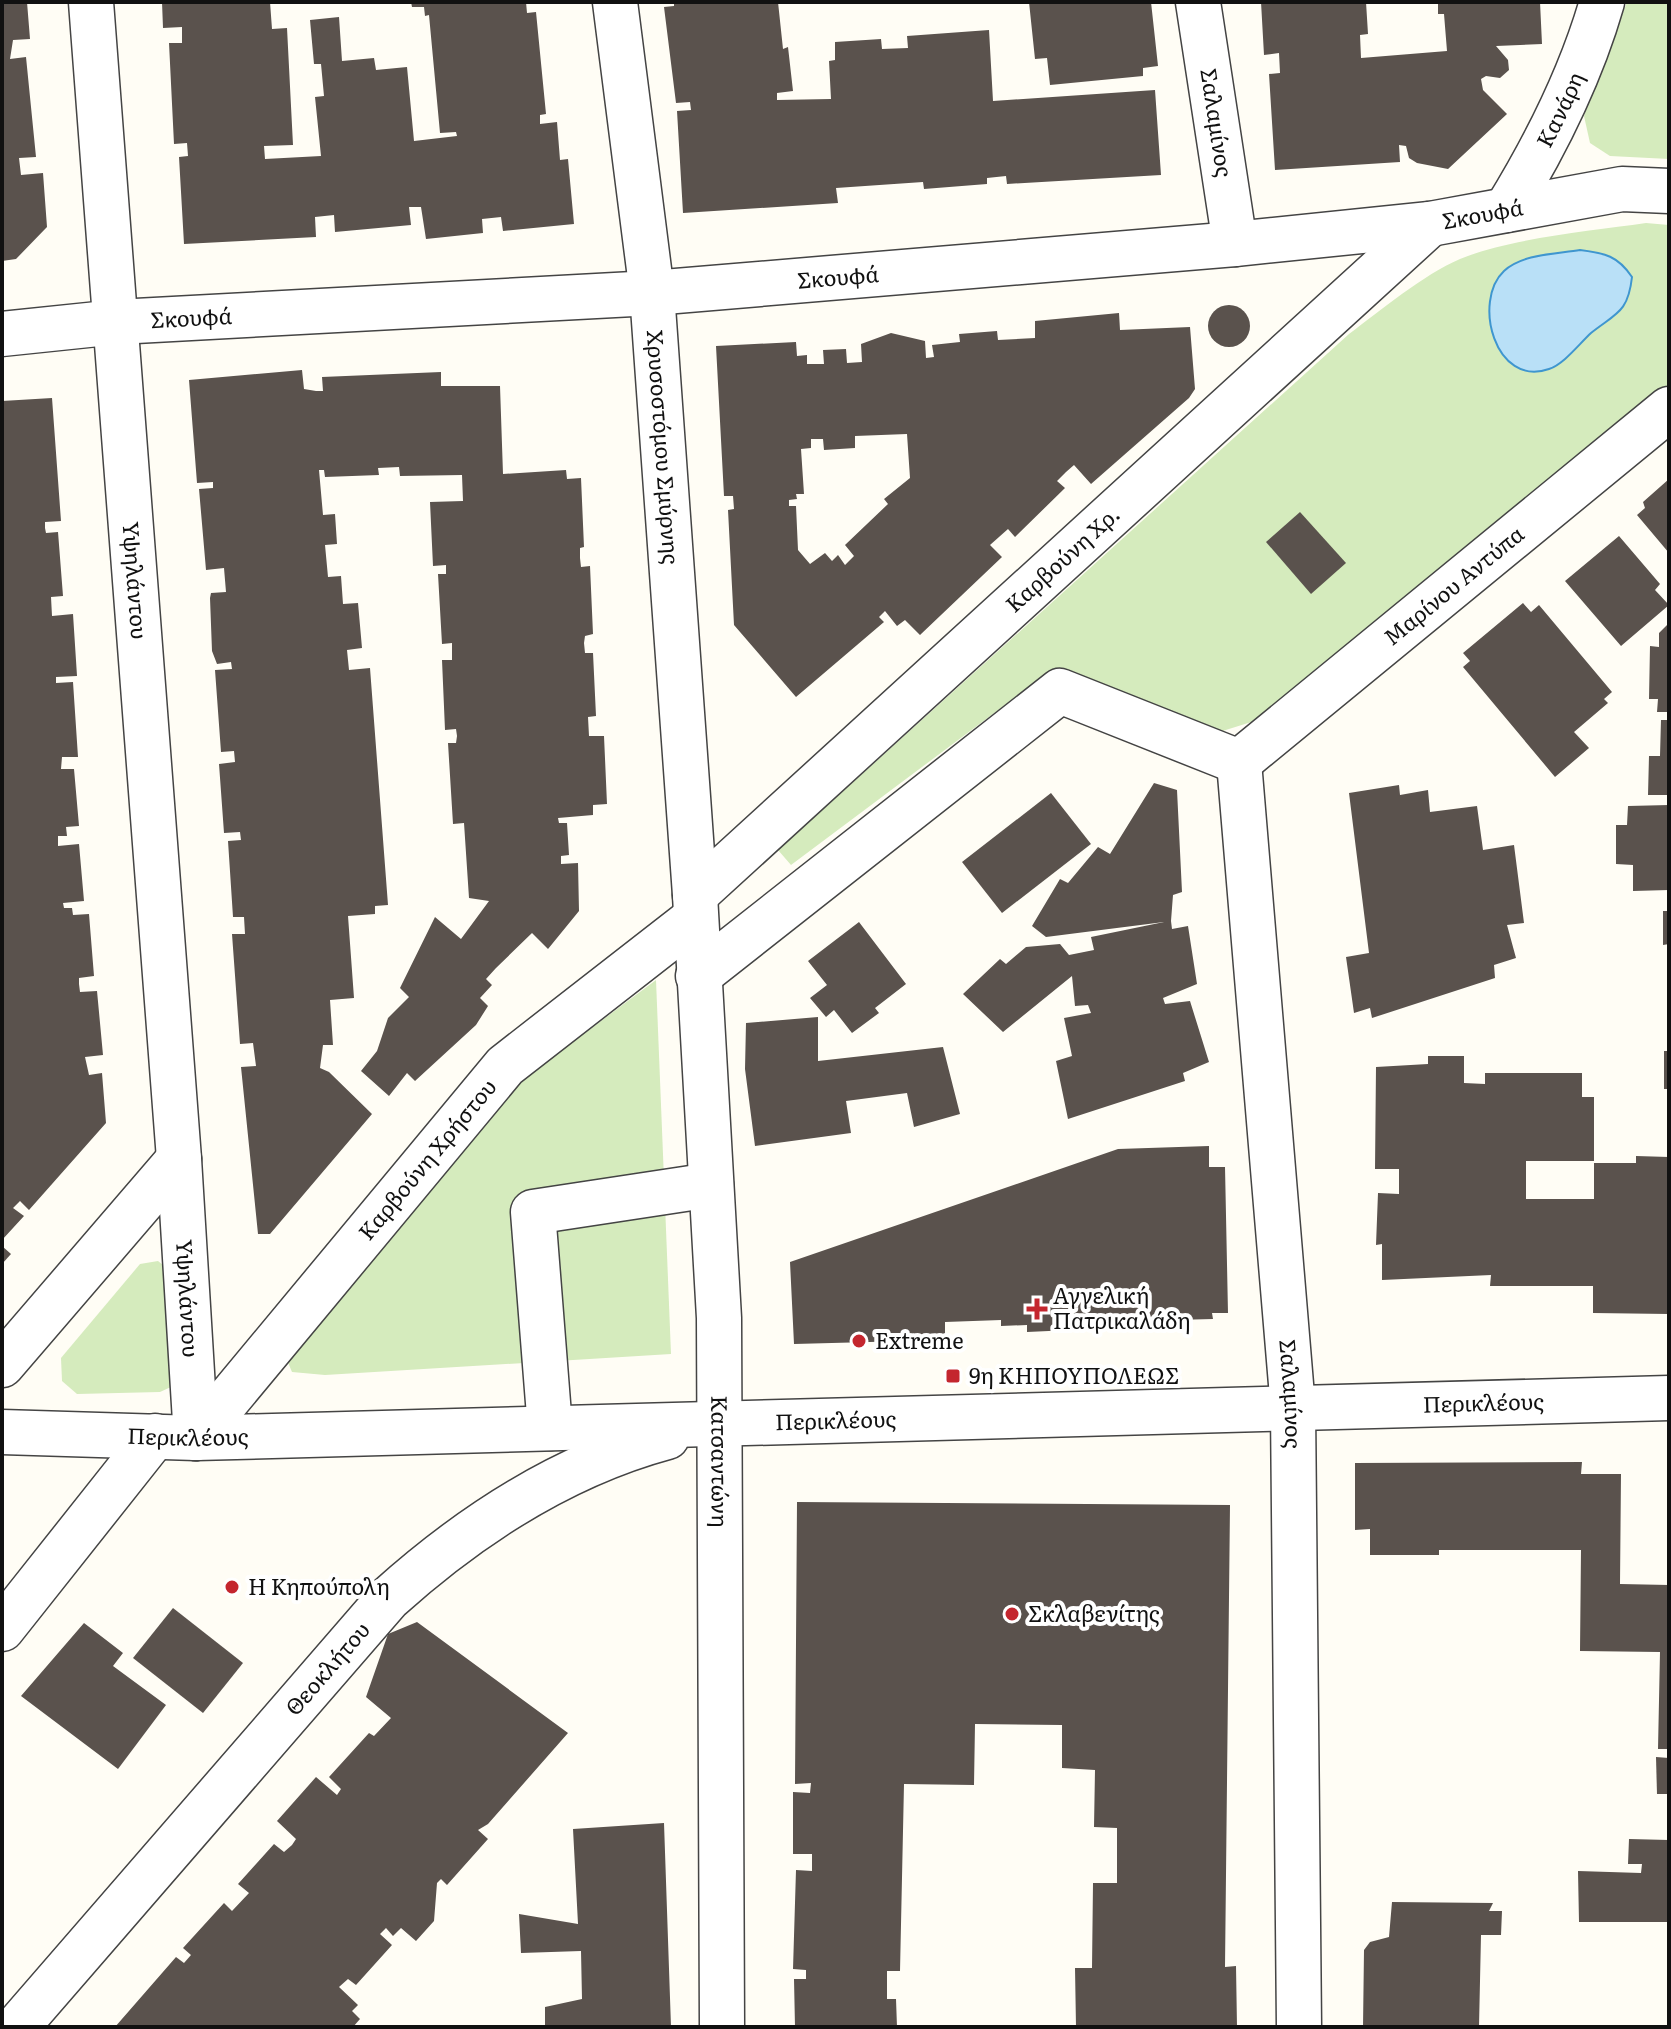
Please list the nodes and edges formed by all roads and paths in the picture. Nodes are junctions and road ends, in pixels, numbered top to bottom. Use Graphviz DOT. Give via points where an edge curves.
graph roads {
  1 [pos="91,2"];
  2 [pos="615,2"];
  3 [pos="1198,2"];
  4 [pos="1602,2"];
  5 [pos="1669,191"];
  6 [pos="1506,210"];
  7 [pos="1430,224"];
  8 [pos="1235,244"];
  9 [pos="652,293"];
  10 [pos="117,322"];
  11 [pos="2,334"];
  12 [pos="1669,409"];
  13 [pos="1239,762"];
  14 [pos="695,907"];
  15 [pos="698,976"];
  16 [pos="179,1159"];
  17 [pos="711,1185"];
  18 [pos="2,1365"];
  19 [pos="1669,1398"];
  20 [pos="1293,1408"];
  21 [pos="720,1423"];
  22 [pos="550,1428"];
  23 [pos="2,1432"];
  24 [pos="176,1437"];
  25 [pos="2,1629"];
  26 [pos="17,2027"];
  27 [pos="722,2027"];
  28 [pos="1299,2027"];
  1 -- 10 [label="street, Υψηλάντου"];
  2 -- 9 [label="street, Χρυσοστόμου Σμύρνης"];
  3 -- 8 [label="street, Σαλαμίνος"];
  4 -- 6 [label="street, Κανάρη" via="1589,47 1535,164"];
  5 -- 6 [label="street, Σκουφά" via="1622,189"];
  6 -- 7 [label="street, Σκουφά"];
  7 -- 8 [label="street, Σκουφά"];
  7 -- 14 [label="street, Καρβούνη Χρ."];
  8 -- 9 [label="street, Σκουφά"];
  9 -- 10 [label="street, Σκουφά"];
  9 -- 14 [label="street, Χρυσοστόμου Σμύρνης"];
  10 -- 11 [label="street, Σκουφά"];
  10 -- 16 [label="street, Υψηλάντου"];
  12 -- 13 [label="street, Μαρίνου Αντύπα"];
  13 -- 15 [label="street" via="1060,691"];
  13 -- 20 [label="street, Σαλαμίνος"];
  14 -- 15 [label="street, Κατσαντώνη"];
  14 -- 24 [label="street, Καρβούνη Χρήστου" via="505,1066"];
  15 -- 17 [label="street, Κατσαντώνη"];
  16 -- 18 [label="street"];
  16 -- 24 [label="street, Υψηλάντου"];
  17 -- 21 [label="street, Κατσαντώνη"];
  17 -- 22 [label="street" via="533,1212"];
  19 -- 20 [label="street, Περικλέους"];
  20 -- 21 [label="street, Περικλέους"];
  20 -- 28 [label="street, Σαλαμίνος"];
  21 -- 22 [label="street, Περικλέους"];
  21 -- 26 [label="street, Θεοκλήτου" via="642,1444 587,1467 483,1523 435,1556 315,1680"];
  21 -- 27 [label="street, Κατσαντώνη"];
  22 -- 24 [label="street, Περικλέους"];
  23 -- 24 [label="street, Περικλέους"];
  24 -- 25 [label="street, Καρβούνη Χρήστου"];
}
